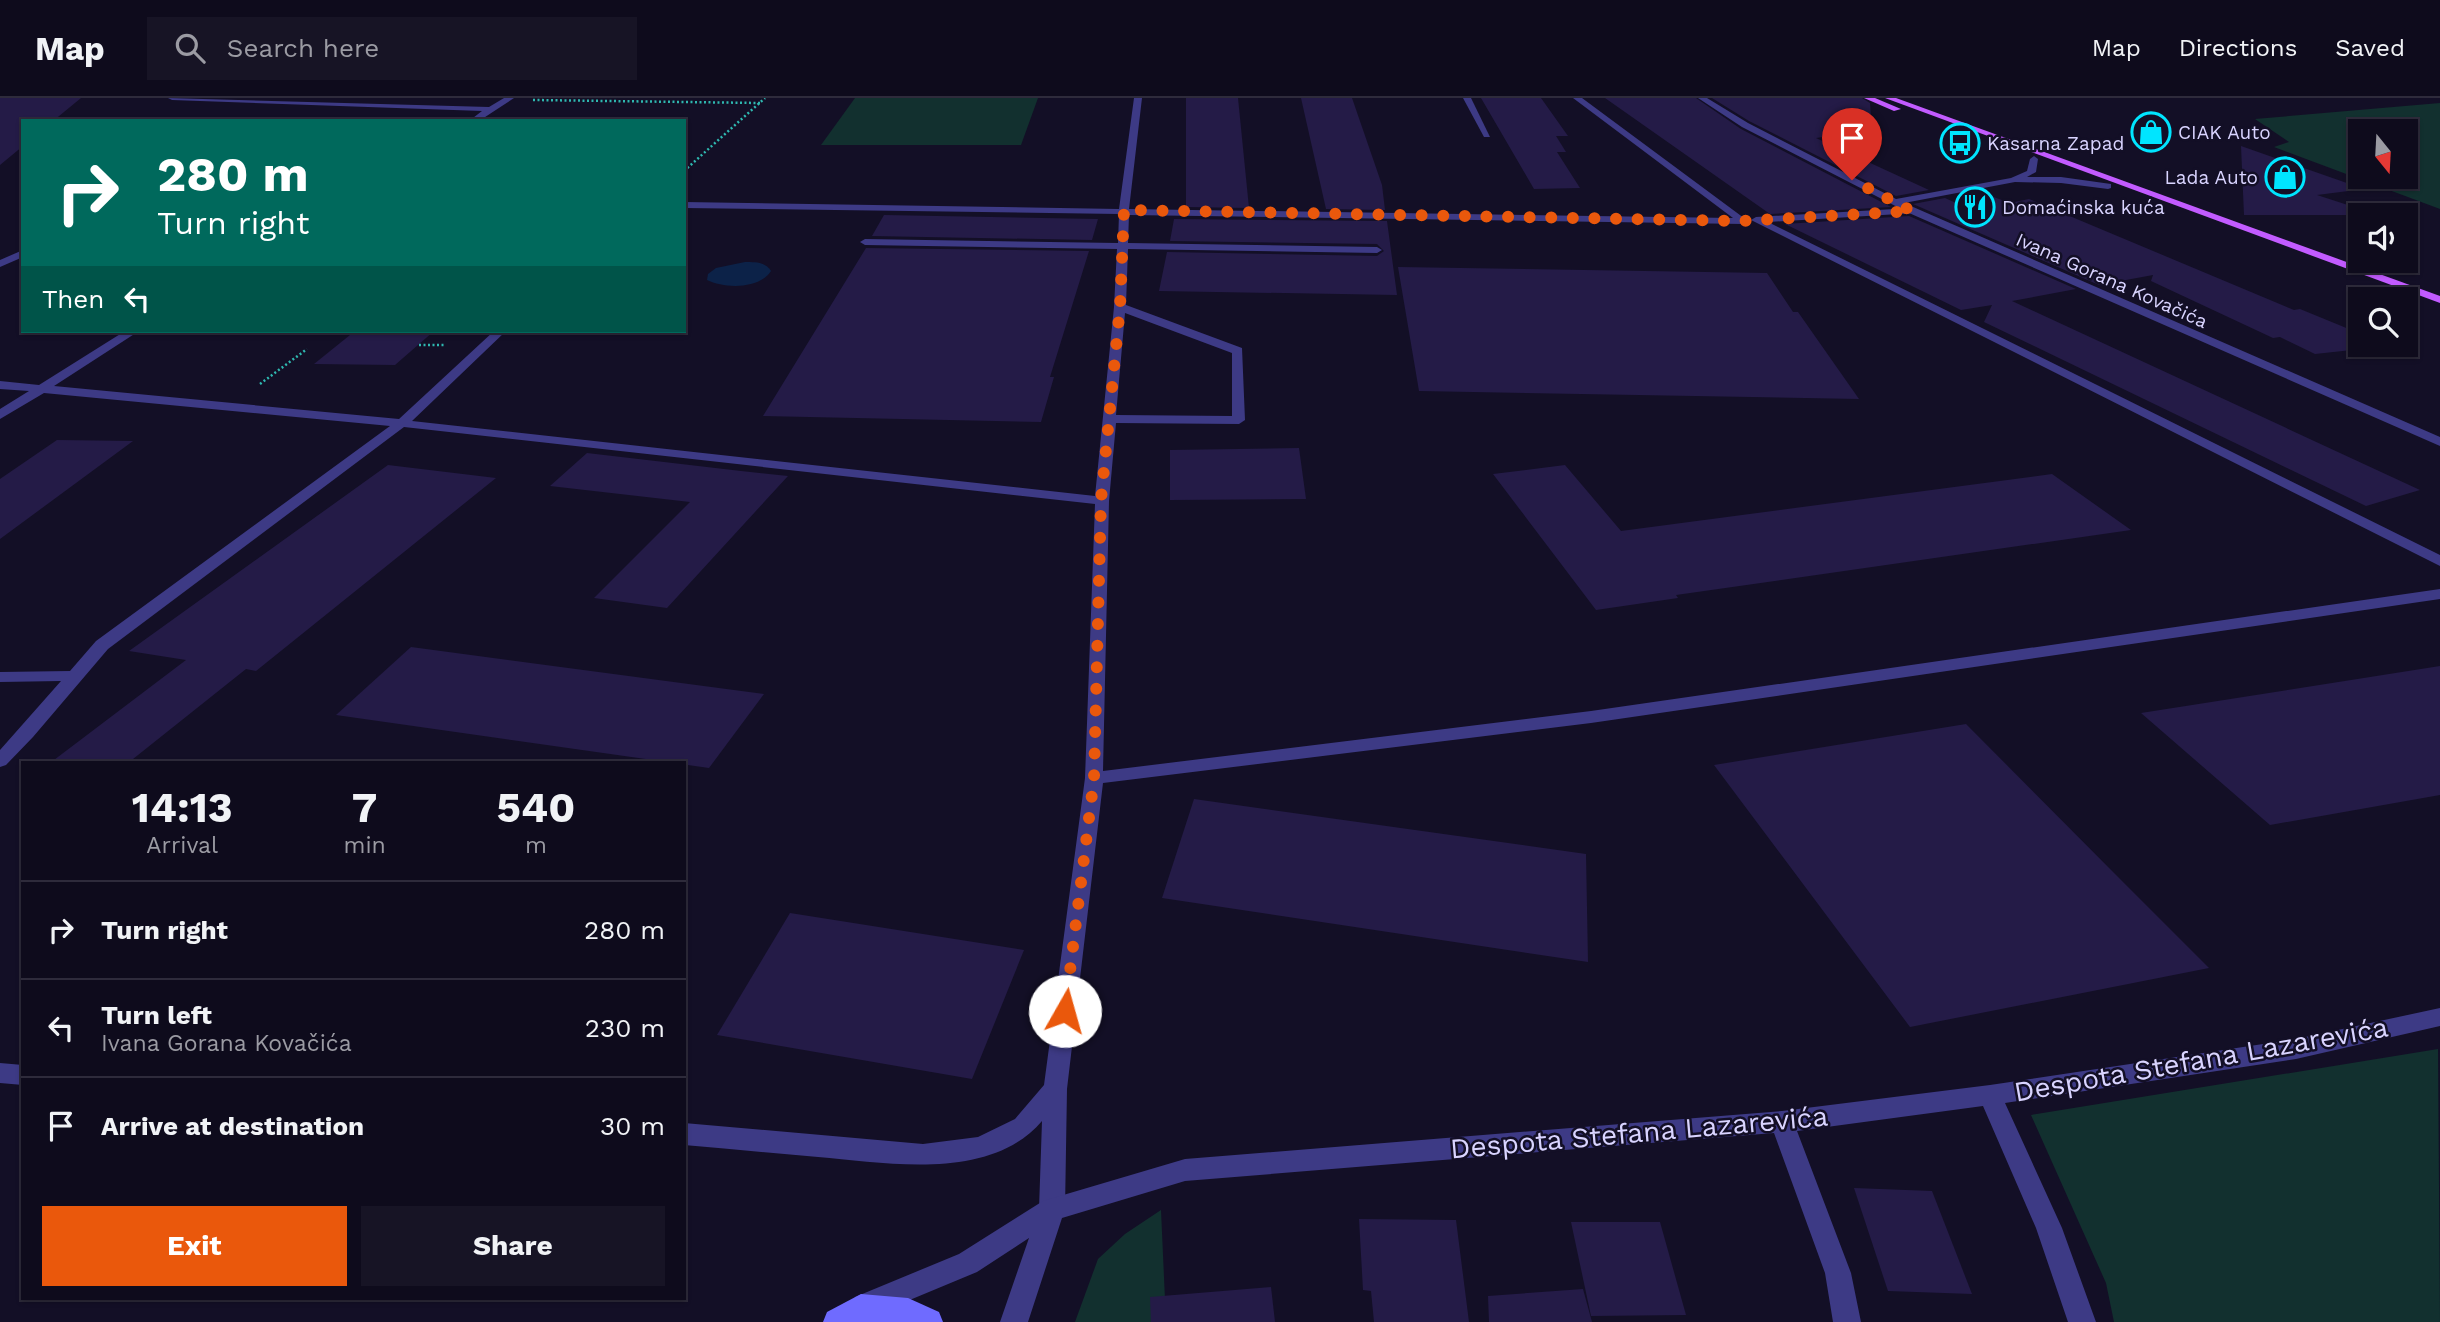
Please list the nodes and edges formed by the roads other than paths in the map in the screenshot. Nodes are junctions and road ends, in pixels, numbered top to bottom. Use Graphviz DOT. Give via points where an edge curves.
graph roads {
  1 [pos="172,98"];
  2 [pos="1138,98"];
  3 [pos="1467,98"];
  4 [pos="1577,98"];
  5 [pos="1702,98"];
  6 [pos="1868,98"];
  7 [pos="1889,98"];
  8 [pos="509,99"];
  9 [pos="491,109"];
  10 [pos="476,119"];
  11 [pos="1487,135"];
  12 [pos="2034,159"];
  13 [pos="2013,180"];
  14 [pos="2108,186"];
  15 [pos="1895,202"];
  16 [pos="686,205"];
  17 [pos="1124,210"];
  18 [pos="1912,211"];
  19 [pos="1750,221"];
  20 [pos="865,242"];
  21 [pos="1122,246"];
  22 [pos="1377,250"];
  23 [pos="21,254"];
  24 [pos="0,264"];
  25 [pos="2374,287"];
  26 [pos="2440,300"];
  27 [pos="2418,304"];
  28 [pos="1120,307"];
  29 [pos="2440,312"];
  30 [pos="130,333"];
  31 [pos="498,333"];
  32 [pos="0,385"];
  33 [pos="39,389"];
  34 [pos="0,415"];
  35 [pos="1109,419"];
  36 [pos="402,424"];
  37 [pos="2440,442"];
  38 [pos="1101,500"];
  39 [pos="2440,561"];
  40 [pos="2440,594"];
  41 [pos="72,676"];
  42 [pos="0,677"];
  43 [pos="0,761"];
  44 [pos="1094,778"];
  45 [pos="2440,1017"];
  46 [pos="0,1073"];
  47 [pos="21,1075"];
  48 [pos="1055,1089"];
  49 [pos="1990,1095"];
  50 [pos="1782,1122"];
  51 [pos="686,1134"];
  52 [pos="1052,1209"];
  53 [pos="861,1307"];
  54 [pos="837,1322"];
  55 [pos="929,1322"];
  56 [pos="1014,1322"];
  57 [pos="1847,1322"];
  58 [pos="2081,1322"];
  1 -- 9 [label="street"];
  2 -- 17 [label="street"];
  3 -- 11 [label="street"];
  4 -- 19 [label="street"];
  5 -- 15 [label="street, Ivana Gorana Kovačića"];
  6 -- 12 [label="main road"];
  7 -- 26 [label="main road"];
  8 -- 9 [label="street"];
  9 -- 10 [label="street"];
  12 -- 13 [label="street" via="2031,173"];
  12 -- 14 [label="main road"];
  13 -- 14 [label="street"];
  13 -- 15 [label="street"];
  14 -- 25 [label="main road"];
  15 -- 18 [label="street, Ivana Gorana Kovačića"];
  16 -- 17 [label="street"];
  17 -- 19 [label="street"];
  17 -- 21 [label="street"];
  18 -- 19 [label="street"];
  18 -- 37 [label="street, Ivana Gorana Kovačića"];
  19 -- 39 [label="street"];
  20 -- 21 [label="street"];
  21 -- 22 [label="street"];
  21 -- 28 [label="street"];
  23 -- 24 [label="street"];
  27 -- 29 [label="main road"];
  28 -- 35 [label="street"];
  28 -- 35 [label="street" via="1238,351 1239,420"];
  30 -- 33 [label="street"];
  31 -- 36 [label="street"];
  32 -- 33 [label="street"];
  33 -- 34 [label="street"];
  33 -- 36 [label="street"];
  35 -- 38 [label="street"];
  36 -- 38 [label="street"];
  36 -- 41 [label="street" via="102,645"];
  38 -- 44 [label="street"];
  40 -- 44 [label="street" via="1591,717"];
  41 -- 42 [label="street"];
  41 -- 43 [label="street" via="24,740"];
  44 -- 48 [label="street"];
  45 -- 49 [label="street, Despota Stefana Lazarevića" via="2296,1049"];
  46 -- 47 [label="street"];
  48 -- 51 [label="street" via="1023,1126 1002,1137 981,1147 923,1156"];
  48 -- 52 [label="street"];
  49 -- 50 [label="street, Despota Stefana Lazarevića"];
  49 -- 58 [label="street" via="2049,1228"];
  50 -- 52 [label="street, Despota Stefana Lazarevića" via="1185,1170"];
  50 -- 57 [label="street" via="1838,1273"];
  52 -- 53 [label="street, Despota Stefana Lazarevića" via="968,1263"];
  52 -- 56 [label="street"];
  53 -- 54 [label="street, Despota Stefana Lazarevića"];
  53 -- 55 [label="street" via="908,1311"];
}
